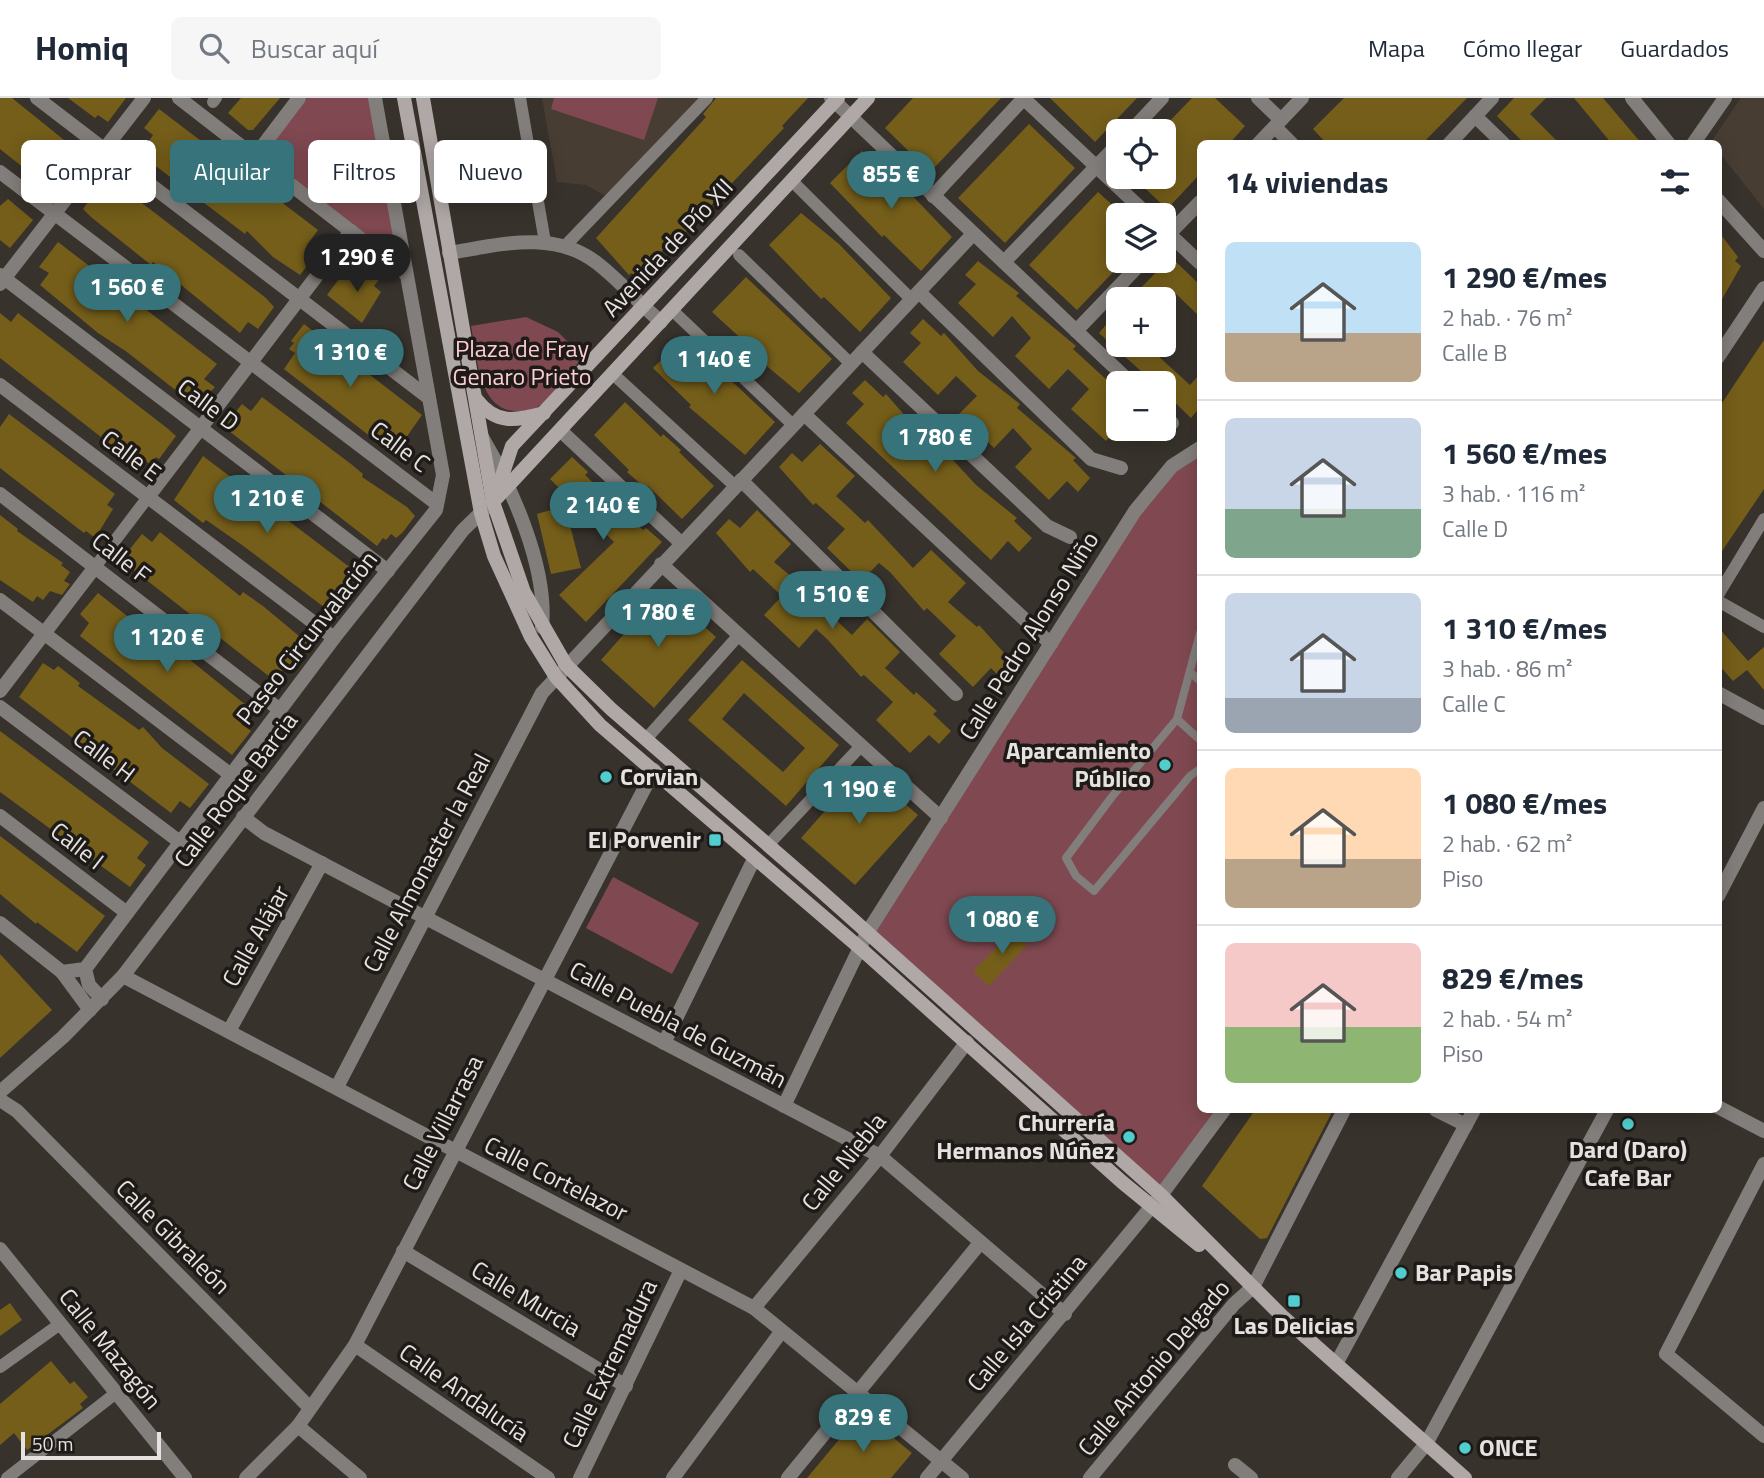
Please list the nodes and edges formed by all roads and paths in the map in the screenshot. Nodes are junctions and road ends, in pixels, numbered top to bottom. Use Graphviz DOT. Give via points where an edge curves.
graph roads {
  1 [pos="37,98"];
  2 [pos="144,98"];
  3 [pos="179,98"];
  4 [pos="299,98"];
  5 [pos="375,98"];
  6 [pos="404,98"];
  7 [pos="423,98"];
  8 [pos="520,98"];
  9 [pos="707,98"];
  10 [pos="869,98"];
  11 [pos="1024,98"];
  12 [pos="1162,98"];
  13 [pos="1258,98"];
  14 [pos="1302,98"];
  15 [pos="1492,98"];
  16 [pos="1632,98"];
  17 [pos="1725,98"];
  18 [pos="835,99"];
  19 [pos="1475,116"];
  20 [pos="850,118"];
  21 [pos="1142,119"];
  22 [pos="1278,123"];
  23 [pos="92,140"];
  24 [pos="111,140"];
  25 [pos="234,140"];
  26 [pos="267,140"];
  27 [pos="1262,140"];
  28 [pos="1289,140"];
  29 [pos="1453,140"];
  30 [pos="1500,140"];
  31 [pos="1666,140"];
  32 [pos="1696,140"];
  33 [pos="1106,157"];
  34 [pos="1096,168"];
  35 [pos="0,172"];
  36 [pos="792,181"];
  37 [pos="294,186"];
  38 [pos="156,189"];
  39 [pos="933,197"];
  40 [pos="62,203"];
  41 [pos="1135,203"];
  42 [pos="1722,204"];
  43 [pos="1197,205"];
  44 [pos="54,213"];
  45 [pos="1176,224"];
  46 [pos="351,231"];
  47 [pos="973,234"];
  48 [pos="545,242"];
  49 [pos="1176,243"];
  50 [pos="565,246"];
  51 [pos="1764,251"];
  52 [pos="449,253"];
  53 [pos="739,255"];
  54 [pos="1197,261"];
  55 [pos="1004,262"];
  56 [pos="1132,273"];
  57 [pos="406,274"];
  58 [pos="1,279"];
  59 [pos="1764,288"];
  60 [pos="915,296"];
  61 [pos="300,299"];
  62 [pos="643,307"];
  63 [pos="672,310"];
  64 [pos="662,322"];
  65 [pos="1076,331"];
  66 [pos="1722,351"];
  67 [pos="856,358"];
  68 [pos="251,363"];
  69 [pos="1118,371"];
  70 [pos="614,374"];
  71 [pos="0,385"];
  72 [pos="474,396"];
  73 [pos="429,398"];
  74 [pos="545,413"];
  75 [pos="804,414"];
  76 [pos="793,425"];
  77 [pos="201,428"];
  78 [pos="561,431"];
  79 [pos="481,434"];
  80 [pos="1197,450"];
  81 [pos="1121,468"];
  82 [pos="505,480"];
  83 [pos="738,483"];
  84 [pos="0,494"];
  85 [pos="148,497"];
  86 [pos="493,502"];
  87 [pos="437,504"];
  88 [pos="481,513"];
  89 [pos="1764,519"];
  90 [pos="1070,537"];
  91 [pos="681,543"];
  92 [pos="661,564"];
  93 [pos="95,567"];
  94 [pos="388,571"];
  95 [pos="1722,588"];
  96 [pos="0,600"];
  97 [pos="1722,603"];
  98 [pos="542,627"];
  99 [pos="1764,627"];
  100 [pos="44,634"];
  101 [pos="739,635"];
  102 [pos="334,638"];
  103 [pos="1051,644"];
  104 [pos="1197,645"];
  105 [pos="566,665"];
  106 [pos="1190,672"];
  107 [pos="556,677"];
  108 [pos="1197,678"];
  109 [pos="0,691"];
  110 [pos="956,694"];
  111 [pos="1722,695"];
  112 [pos="0,707"];
  113 [pos="280,710"];
  114 [pos="1764,718"];
  115 [pos="1177,719"];
  116 [pos="1197,737"];
  117 [pos="646,739"];
  118 [pos="861,746"];
  119 [pos="653,770"];
  120 [pos="1197,771"];
  121 [pos="231,775"];
  122 [pos="1764,808"];
  123 [pos="0,816"];
  124 [pos="243,817"];
  125 [pos="941,818"];
  126 [pos="180,842"];
  127 [pos="768,845"];
  128 [pos="754,859"];
  129 [pos="321,863"];
  130 [pos="1722,888"];
  131 [pos="127,913"];
  132 [pos="423,916"];
  133 [pos="0,923"];
  134 [pos="867,933"];
  135 [pos="860,948"];
  136 [pos="85,969"];
  137 [pos="62,972"];
  138 [pos="123,976"];
  139 [pos="543,980"];
  140 [pos="102,999"];
  141 [pos="90,1010"];
  142 [pos="229,1031"];
  143 [pos="967,1042"];
  144 [pos="664,1044"];
  145 [pos="337,1087"];
  146 [pos="0,1092"];
  147 [pos="0,1100"];
  148 [pos="784,1106"];
  149 [pos="1722,1109"];
  150 [pos="1222,1113"];
  151 [pos="1342,1113"];
  152 [pos="1442,1113"];
  153 [pos="1472,1113"];
  154 [pos="1606,1113"];
  155 [pos="1466,1125"];
  156 [pos="1764,1131"];
  157 [pos="453,1152"];
  158 [pos="880,1156"];
  159 [pos="1764,1164"];
  160 [pos="1157,1201"];
  161 [pos="980,1242"];
  162 [pos="0,1250"];
  163 [pos="403,1251"];
  164 [pos="681,1270"];
  165 [pos="1253,1287"];
  166 [pos="754,1308"];
  167 [pos="1065,1314"];
  168 [pos="60,1324"];
  169 [pos="781,1332"];
  170 [pos="355,1345"];
  171 [pos="1336,1364"];
  172 [pos="0,1367"];
  173 [pos="626,1386"];
  174 [pos="116,1393"];
  175 [pos="857,1393"];
  176 [pos="310,1408"];
  177 [pos="298,1426"];
  178 [pos="1764,1436"];
  179 [pos="1426,1444"];
  180 [pos="942,1461"];
  181 [pos="1235,1465"];
  182 [pos="7,1478"];
  183 [pos="185,1478"];
  184 [pos="246,1478"];
  185 [pos="360,1478"];
  186 [pos="548,1478"];
  187 [pos="580,1478"];
  188 [pos="673,1478"];
  189 [pos="788,1478"];
  190 [pos="927,1478"];
  191 [pos="962,1478"];
  192 [pos="1090,1478"];
  193 [pos="1251,1478"];
  194 [pos="1398,1478"];
  195 [pos="1465,1478"];
  1 -- 23 [label="street"];
  2 -- 24 [label="street"];
  3 -- 25 [label="street"];
  4 -- 26 [label="street"];
  5 -- 57 [label="street, Paseo Circunvalación"];
  6 -- 88 [label="main road"];
  7 -- 52 [label="main road"];
  8 -- 48 [label="street"];
  9 -- 50 [label="street"];
  10 -- 20 [label="main road, Avenida de Pío XII"];
  11 -- 34 [label="street"];
  11 -- 39 [label="street"];
  12 -- 21 [label="street"];
  13 -- 22 [label="street"];
  14 -- 22 [label="street"];
  15 -- 19 [label="street"];
  16 -- 31 [label="street"];
  17 -- 32 [label="street"];
  18 -- 20 [label="street"];
  18 -- 62 [label="main road, Avenida de Pío XII"];
  19 -- 29 [label="street"];
  19 -- 30 [label="street"];
  20 -- 36 [label="main road, Avenida de Pío XII"];
  20 -- 39 [label="street"];
  22 -- 27 [label="street"];
  22 -- 28 [label="street"];
  33 -- 34 [label="street"];
  34 -- 41 [label="street"];
  34 -- 55 [label="street"];
  35 -- 44 [label="street, Calle C"];
  36 -- 60 [label="street"];
  36 -- 63 [label="main road, Avenida de Pío XII"];
  37 -- 46 [label="street"];
  38 -- 61 [label="street"];
  39 -- 47 [label="street"];
  40 -- 44 [label="street"];
  42 -- 51 [label="street"];
  43 -- 45 [label="street"];
  44 -- 58 [label="street"];
  44 -- 68 [label="street, Calle C"];
  46 -- 57 [label="street"];
  46 -- 61 [label="street"];
  47 -- 55 [label="street"];
  47 -- 60 [label="street, Calle Almonaster la Real"];
  48 -- 50 [label="street"];
  48 -- 52 [label="street"];
  49 -- 54 [label="street"];
  50 -- 62 [label="street" via="594,260"];
  52 -- 72 [label="main road"];
  53 -- 67 [label="street"];
  55 -- 65 [label="street"];
  56 -- 65 [label="street"];
  57 -- 73 [label="street, Paseo Circunvalación"];
  58 -- 77 [label="street, Calle D"];
  59 -- 66 [label="street"];
  60 -- 67 [label="street, Calle Almonaster la Real"];
  60 -- 81 [label="street" via="1091,459"];
  61 -- 68 [label="street"];
  61 -- 73 [label="street"];
  62 -- 64 [label="street"];
  62 -- 74 [label="main road, Avenida de Pío XII"];
  63 -- 64 [label="main road, Avenida de Pío XII"];
  63 -- 76 [label="street"];
  64 -- 70 [label="main road, Avenida de Pío XII"];
  65 -- 69 [label="street"];
  67 -- 75 [label="street, Calle Almonaster la Real"];
  67 -- 90 [label="street" via="1047,526"];
  68 -- 77 [label="street"];
  68 -- 87 [label="street, Calle C"];
  70 -- 78 [label="main road, Avenida de Pío XII"];
  70 -- 83 [label="street"];
  71 -- 85 [label="street, Calle E"];
  72 -- 74 [label="main road" via="485,411 500,420"];
  72 -- 79 [label="main road"];
  73 -- 87 [label="street, Paseo Circunvalación" via="443,475"];
  74 -- 82 [label="main road, Avenida de Pío XII" via="512,446"];
  75 -- 76 [label="street, Calle Almonaster la Real"];
  75 -- 103 [label="street"];
  76 -- 83 [label="street, Calle Almonaster la Real"];
  77 -- 85 [label="street"];
  77 -- 94 [label="street, Calle D"];
  78 -- 82 [label="main road, Avenida de Pío XII"];
  78 -- 91 [label="street"];
  79 -- 82 [label="street"];
  79 -- 86 [label="main road"];
  80 -- 103 [label="street, Calle Pedro Alonso Niño" via="1172,466 1135,511"];
  82 -- 86 [label="main road"];
  82 -- 98 [label="street" via="545,601"];
  83 -- 91 [label="street, Calle Almonaster la Real"];
  83 -- 110 [label="street"];
  84 -- 93 [label="street, Calle F"];
  85 -- 93 [label="street"];
  85 -- 102 [label="street, Calle E"];
  86 -- 88 [label="street, Calle Roque Barcia"];
  86 -- 98 [label="main road" via="524,592"];
  87 -- 94 [label="street, Paseo Circunvalación"];
  88 -- 107 [label="main road" via="494,556 531,636"];
  88 -- 124 [label="street, Calle Roque Barcia" via="463,530"];
  89 -- 95 [label="street"];
  91 -- 92 [label="street, Calle Almonaster la Real"];
  92 -- 101 [label="street"];
  92 -- 105 [label="street, Calle Almonaster la Real"];
  93 -- 100 [label="street"];
  93 -- 113 [label="street, Calle F"];
  94 -- 102 [label="street, Paseo Circunvalación"];
  96 -- 100 [label="street"];
  97 -- 99 [label="street"];
  98 -- 105 [label="main road"];
  100 -- 109 [label="street"];
  100 -- 121 [label="street"];
  101 -- 117 [label="street"];
  101 -- 118 [label="street"];
  102 -- 113 [label="street, Paseo Circunvalación"];
  103 -- 125 [label="street, Calle Pedro Alonso Niño"];
  104 -- 106 [label="lane"];
  105 -- 107 [label="street, Calle Almonaster la Real"];
  105 -- 117 [label="main road"];
  106 -- 108 [label="lane"];
  106 -- 115 [label="lane"];
  107 -- 119 [label="main road" via="600,725"];
  107 -- 132 [label="street, Calle Almonaster la Real" via="542,693"];
  111 -- 114 [label="street"];
  112 -- 126 [label="street, Calle H"];
  113 -- 121 [label="street, Paseo Circunvalación"];
  115 -- 116 [label="lane"];
  115 -- 120 [label="lane" via="1066,858 1076,876 1094,891"];
  117 -- 127 [label="main road"];
  118 -- 125 [label="street"];
  118 -- 127 [label="street"];
  119 -- 128 [label="main road"];
  119 -- 139 [label="street, Calle Villarrasa"];
  121 -- 126 [label="street, Paseo Circunvalación"];
  122 -- 130 [label="street"];
  123 -- 131 [label="street, Calle I"];
  124 -- 129 [label="street, Calle Puebla de Guzmán"];
  124 -- 138 [label="street, Calle Roque Barcia"];
  125 -- 134 [label="street, Calle Pedro Alonso Niño"];
  126 -- 131 [label="street, Paseo Circunvalación"];
  127 -- 134 [label="main road"];
  128 -- 135 [label="main road"];
  128 -- 144 [label="street"];
  129 -- 132 [label="street, Calle Puebla de Guzmán"];
  129 -- 142 [label="street, Calle Alájar"];
  131 -- 136 [label="street, Paseo Circunvalación"];
  132 -- 139 [label="street, Calle Puebla de Guzmán"];
  132 -- 145 [label="street, Calle Almonaster la Real"];
  133 -- 137 [label="street"];
  134 -- 135 [label="street, Calle Pedro Alonso Niño"];
  134 -- 160 [label="main road"];
  135 -- 143 [label="main road"];
  135 -- 148 [label="street, Calle Pedro Alonso Niño"];
  136 -- 137 [label="street"];
  136 -- 140 [label="street" via="89,985"];
  137 -- 141 [label="street"];
  138 -- 140 [label="street, Calle Roque Barcia"];
  138 -- 142 [label="street, Calle Cortelazor"];
  139 -- 144 [label="street, Calle Puebla de Guzmán"];
  139 -- 157 [label="street, Calle Villarrasa"];
  140 -- 141 [label="street, Calle Roque Barcia"];
  141 -- 146 [label="street, Calle Roque Barcia"];
  142 -- 145 [label="street, Calle Cortelazor"];
  143 -- 158 [label="street, Calle Niebla"];
  143 -- 160 [label="main road"];
  144 -- 148 [label="street, Calle Puebla de Guzmán"];
  145 -- 157 [label="street, Calle Cortelazor"];
  147 -- 176 [label="street, Calle Gibraleón" via="17,1111"];
  148 -- 158 [label="street, Calle Puebla de Guzmán"];
  149 -- 156 [label="street"];
  150 -- 160 [label="street, Calle Isla Cristina"];
  151 -- 165 [label="street, Calle Antonio Delgado"];
  152 -- 155 [label="street"];
  153 -- 155 [label="street"];
  154 -- 179 [label="street"];
  155 -- 171 [label="street"];
  157 -- 163 [label="street, Calle Villarrasa"];
  157 -- 164 [label="street, Calle Cortelazor"];
  158 -- 161 [label="street, Calle Puebla de Guzmán"];
  158 -- 166 [label="street, Calle Niebla"];
  159 -- 178 [label="street" via="1666,1354"];
  160 -- 165 [label="main road"];
  160 -- 167 [label="street, Calle Isla Cristina"];
  161 -- 167 [label="street, Calle Puebla de Guzmán"];
  161 -- 175 [label="street"];
  162 -- 168 [label="street, Calle Mazagón"];
  163 -- 170 [label="street, Calle Villarrasa"];
  163 -- 173 [label="street, Calle Murcia"];
  164 -- 166 [label="street, Calle Cortelazor"];
  164 -- 173 [label="street, Calle Extremadura"];
  165 -- 171 [label="main road"];
  165 -- 192 [label="street, Calle Antonio Delgado"];
  166 -- 169 [label="street, Calle Cortelazor"];
  167 -- 180 [label="street, Calle Isla Cristina"];
  168 -- 172 [label="street"];
  168 -- 174 [label="street, Calle Mazagón"];
  169 -- 175 [label="street, Calle Cortelazor"];
  169 -- 188 [label="street"];
  170 -- 176 [label="street, Calle Villarrasa"];
  170 -- 186 [label="street, Calle Andalucía"];
  171 -- 179 [label="main road"];
  173 -- 187 [label="street, Calle Extremadura"];
  174 -- 182 [label="street"];
  174 -- 183 [label="street, Calle Mazagón"];
  175 -- 180 [label="street, Calle Cortelazor"];
  175 -- 189 [label="street"];
  176 -- 177 [label="street, Calle Villarrasa"];
  177 -- 184 [label="street, Calle Villarrasa"];
  177 -- 185 [label="street"];
  179 -- 194 [label="street"];
  179 -- 195 [label="main road"];
  180 -- 190 [label="street, Calle Isla Cristina"];
  180 -- 191 [label="street, Calle Cortelazor"];
  181 -- 193 [label="street"];
}
